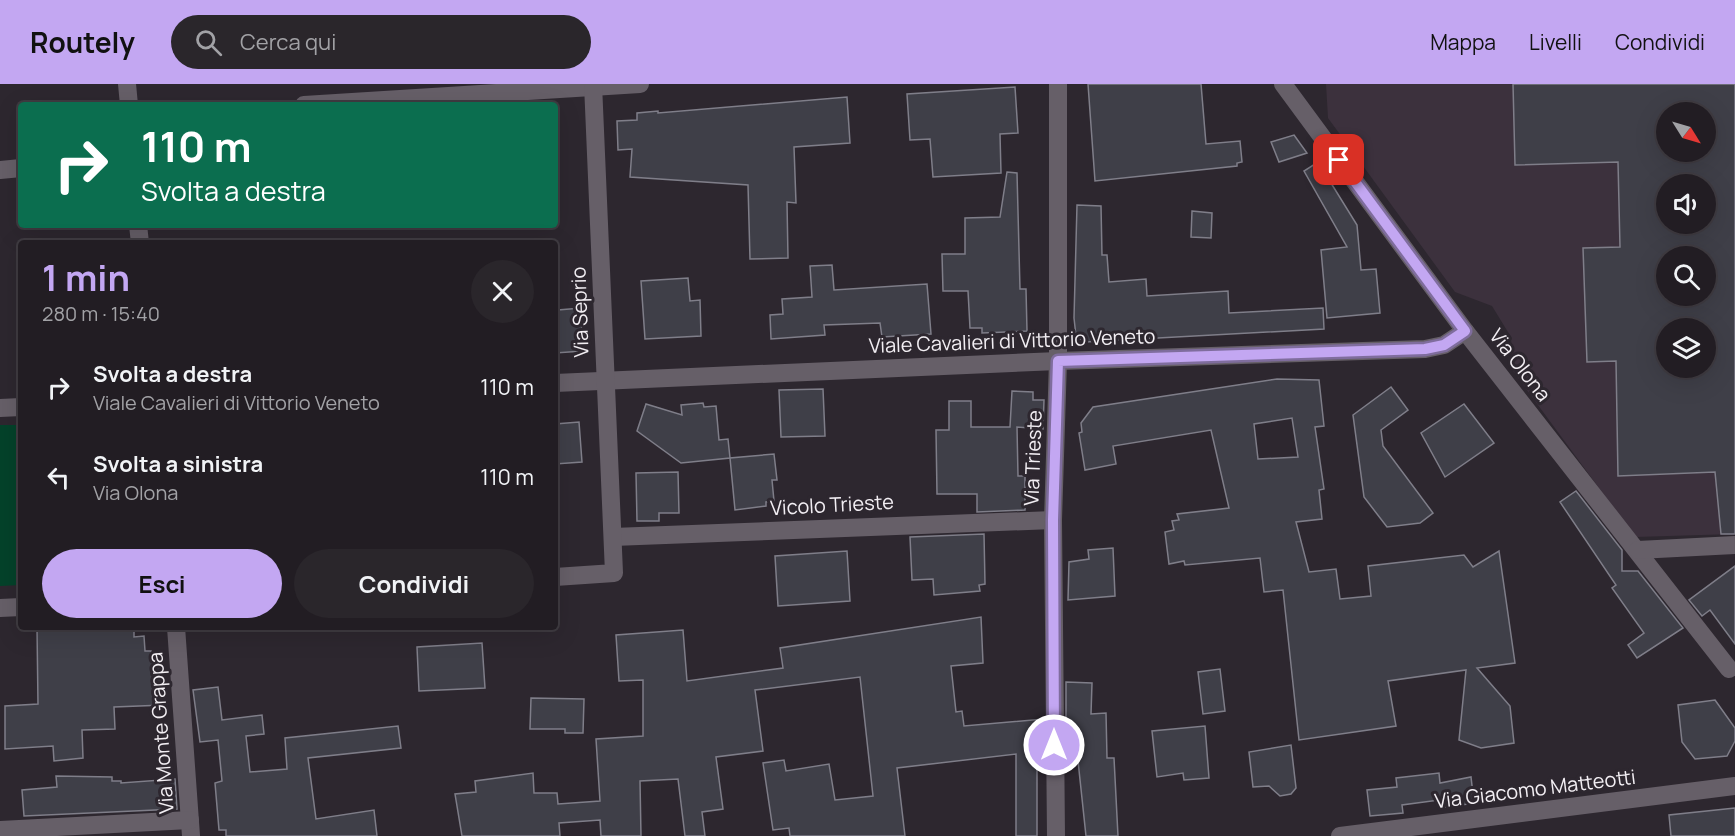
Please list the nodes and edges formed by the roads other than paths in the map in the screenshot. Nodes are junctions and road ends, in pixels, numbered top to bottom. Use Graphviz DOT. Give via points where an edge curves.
graph roads {
  1 [pos="127,84"];
  2 [pos="640,84"];
  3 [pos="1058,84"];
  4 [pos="1283,84"];
  5 [pos="593,86"];
  6 [pos="129,102"];
  7 [pos="350,102"];
  8 [pos="18,168"];
  9 [pos="0,170"];
  10 [pos="1465,331"];
  11 [pos="1058,361"];
  12 [pos="605,381"];
  13 [pos="558,383"];
  14 [pos="18,407"];
  15 [pos="0,408"];
  16 [pos="1053,520"];
  17 [pos="613,537"];
  18 [pos="1735,545"];
  19 [pos="1638,550"];
  20 [pos="558,577"];
  21 [pos="18,607"];
  22 [pos="0,608"];
  23 [pos="176,630"];
  24 [pos="1729,669"];
  25 [pos="1735,786"];
  26 [pos="191,828"];
  27 [pos="0,830"];
  28 [pos="1385,833"];
  29 [pos="1055,835"];
  30 [pos="1340,836"];
  1 -- 6 [label="street"];
  2 -- 5 [label="street"];
  3 -- 11 [label="street, Via Trieste"];
  4 -- 10 [label="street, Via Olona"];
  5 -- 7 [label="street"];
  5 -- 12 [label="street, Via Seprio"];
  8 -- 9 [label="street"];
  10 -- 11 [label="street, Viale Cavalieri di Vittorio Veneto" via="1444,345 1425,349"];
  10 -- 19 [label="street, Via Olona"];
  11 -- 12 [label="street, Viale Cavalieri di Vittorio Veneto"];
  11 -- 16 [label="street, Via Trieste"];
  12 -- 13 [label="street, Viale Cavalieri di Vittorio Veneto"];
  12 -- 17 [label="street, Via Seprio"];
  14 -- 15 [label="street"];
  16 -- 17 [label="street, Vicolo Trieste"];
  16 -- 29 [label="street, Via Trieste"];
  17 -- 20 [label="street, Via Seprio" via="614,573"];
  18 -- 19 [label="street"];
  19 -- 24 [label="street, Via Olona"];
  21 -- 22 [label="street"];
  23 -- 26 [label="street, Via Monte Grappa"];
  25 -- 28 [label="street, Via Giacomo Matteotti"];
  26 -- 27 [label="street"];
  28 -- 30 [label="street, Via Giacomo Matteotti"];
}
